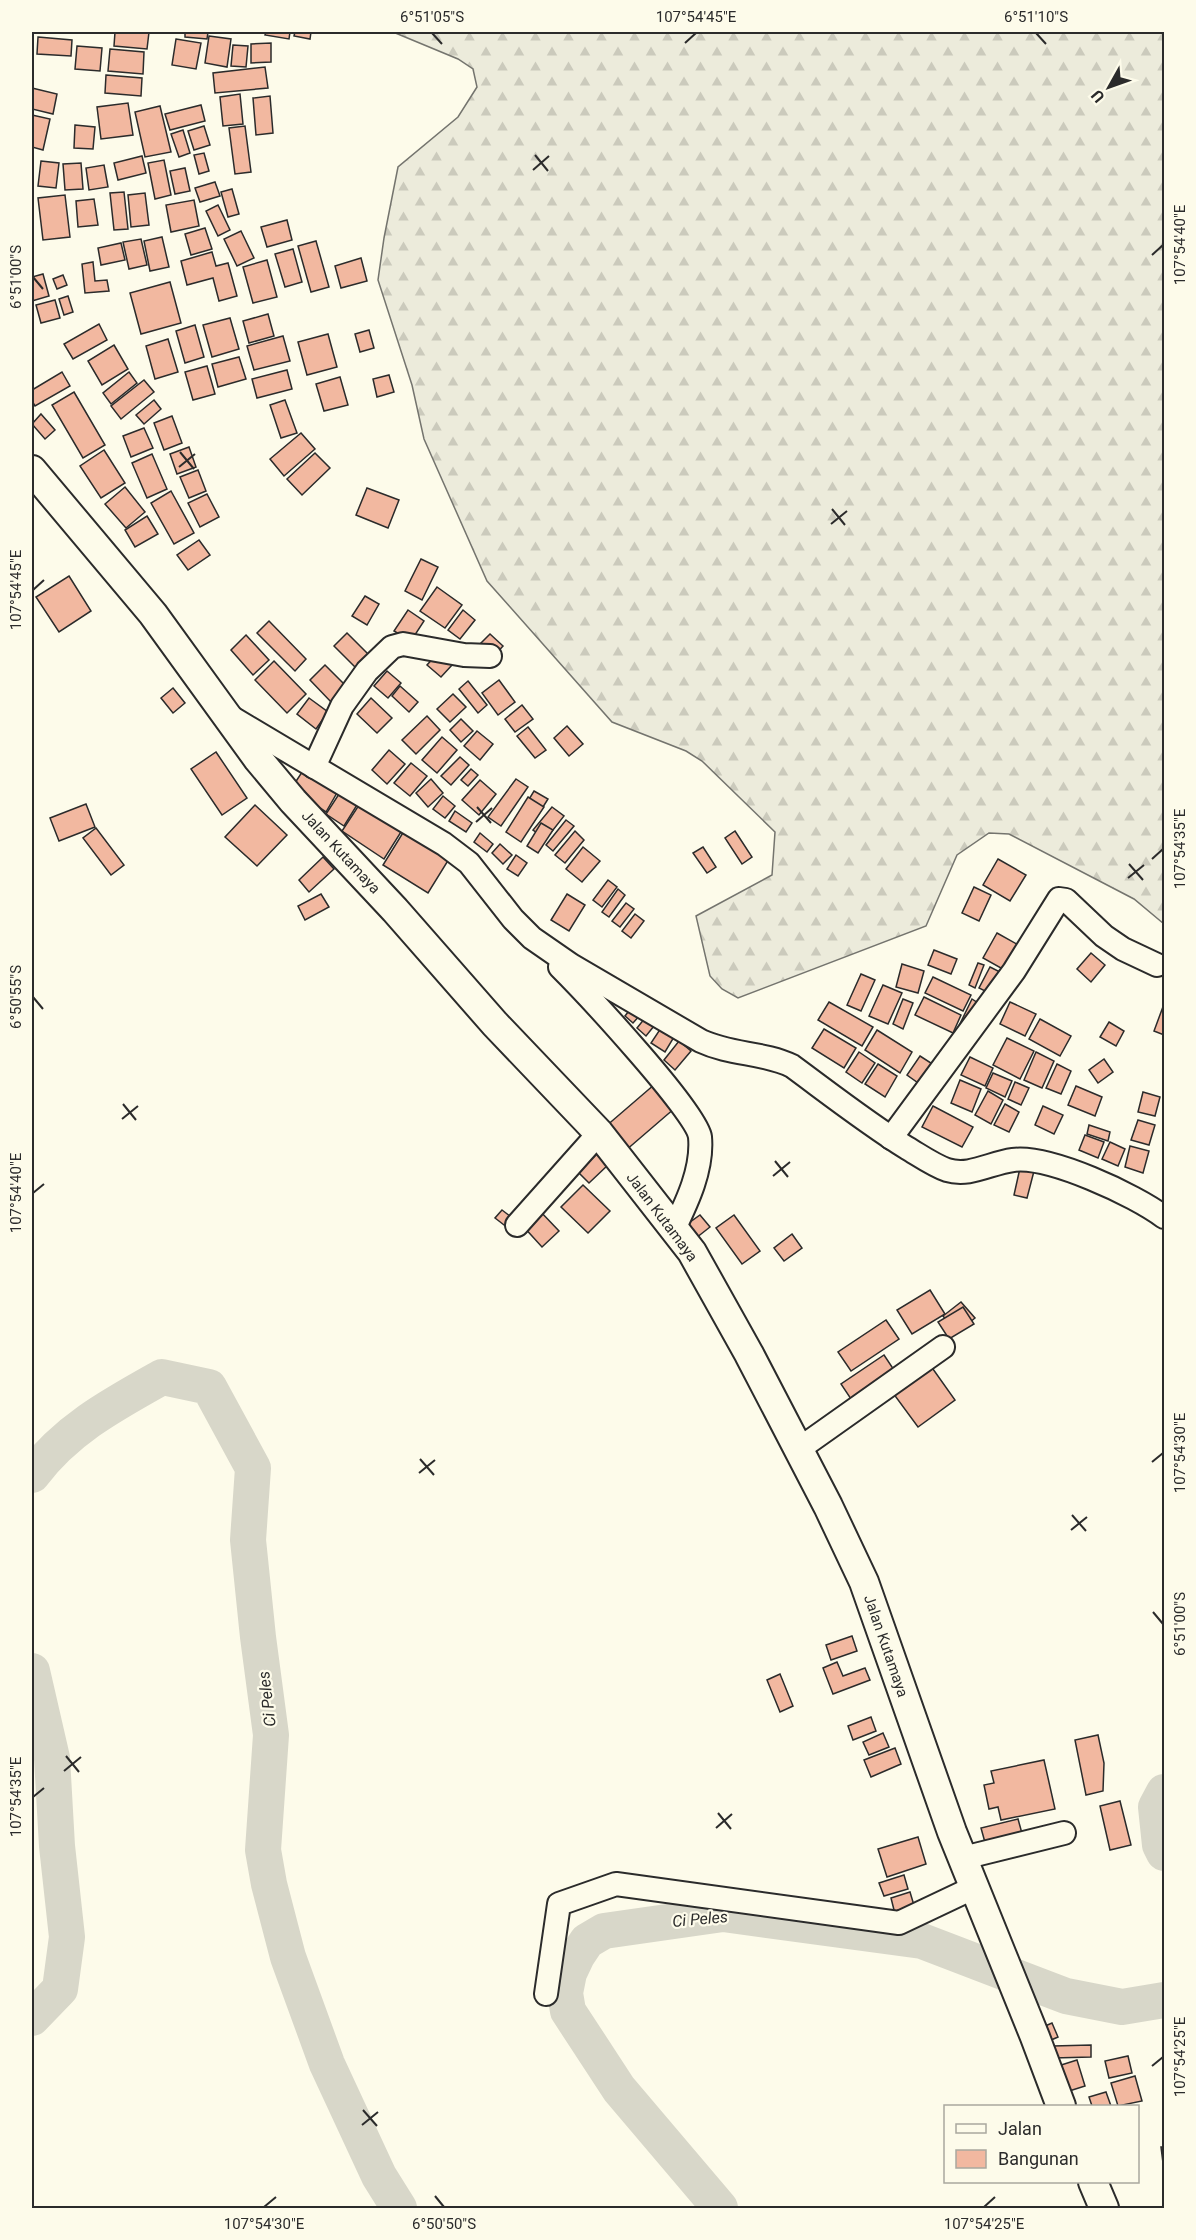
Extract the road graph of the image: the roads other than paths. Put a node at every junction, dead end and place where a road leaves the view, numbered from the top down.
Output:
1 (32, 470) edge
2 (490, 656) dead end
3 (223, 712) junction
4 (314, 767) junction
5 (532, 938) junction
6 (1156, 964) dead end
7 (599, 1133) junction
8 (891, 1138) junction
9 (1164, 1216) edge
10 (517, 1225) dead end
11 (674, 1229) junction
12 (943, 1347) dead end
13 (799, 1449) junction
14 (1064, 1833) dead end
15 (963, 1858) junction
16 (975, 1887) junction
17 (546, 1994) dead end
18 (1061, 2105) edge
19 (1093, 2183) edge
20 (1104, 2208) edge

1 - 3 main road, Jalan Kutamaya
2 - 4 street
3 - 4 street
3 - 7 main road, Jalan Kutamaya
4 - 5 street
5 - 8 street
5 - 11 street
6 - 8 street
7 - 10 street
7 - 11 main road, Jalan Kutamaya
8 - 9 street
11 - 13 main road, Jalan Kutamaya
12 - 13 street
13 - 15 main road, Jalan Kutamaya
14 - 15 street
15 - 16 main road, Jalan Kutamaya
16 - 17 street
16 - 18 main road, Jalan Kutamaya
19 - 20 main road

